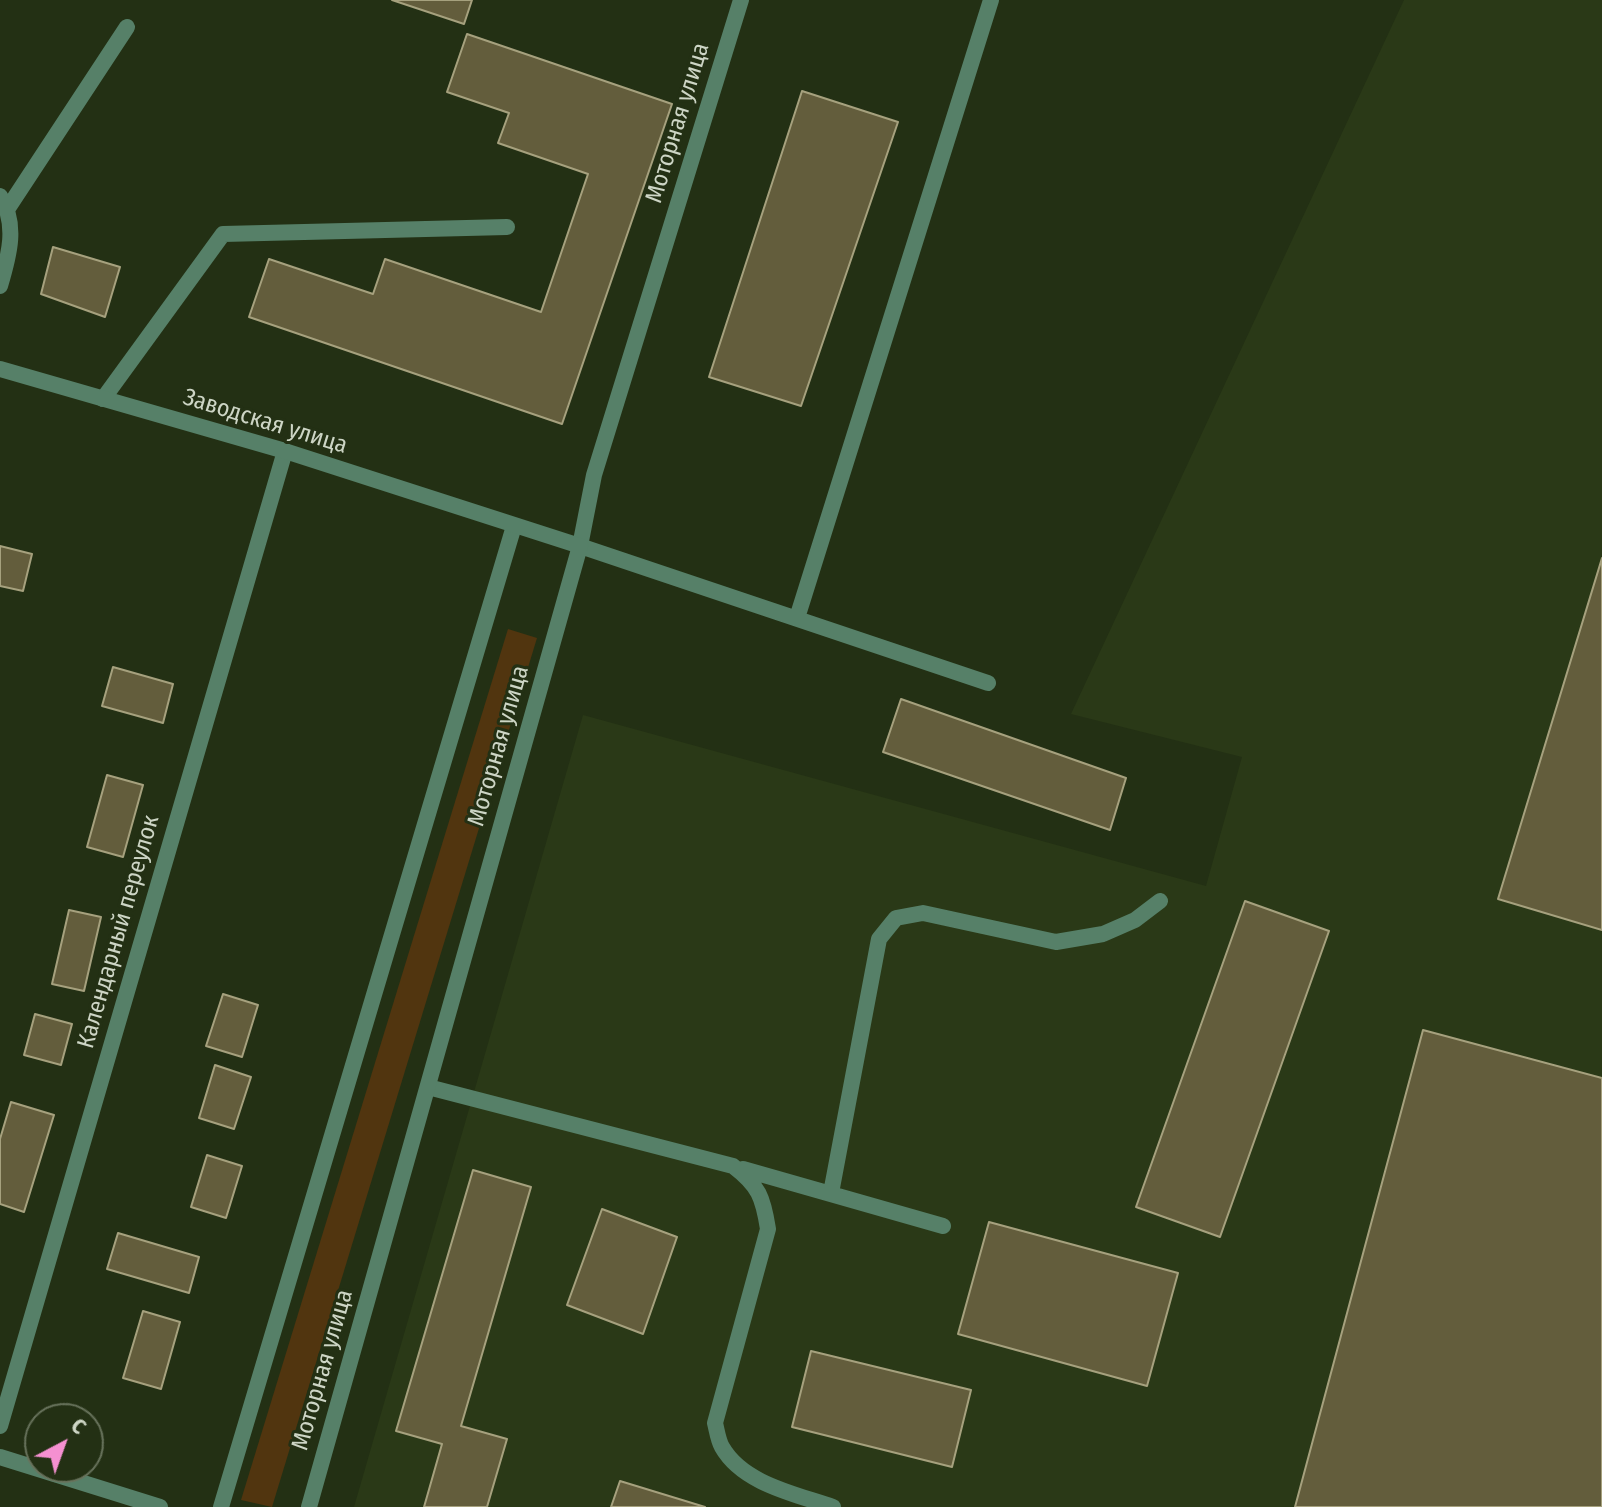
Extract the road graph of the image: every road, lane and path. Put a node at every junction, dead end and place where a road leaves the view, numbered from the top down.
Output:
1 (741, 0) edge
2 (991, 0) edge
3 (127, 27) dead end
4 (4, 202) edge
5 (507, 227) dead end
6 (0, 286) edge
7 (0, 369) edge
8 (103, 399) junction
9 (285, 451) junction
10 (514, 526) junction
11 (580, 546) junction
12 (797, 618) junction
13 (988, 683) dead end
14 (1160, 901) dead end
15 (428, 1087) junction
16 (733, 1166) junction
17 (831, 1193) junction
18 (943, 1226) dead end
19 (0, 1426) edge
20 (0, 1457) edge
21 (160, 1507) edge
22 (221, 1507) edge
23 (309, 1507) edge
24 (833, 1507) edge

1 - 11 street, Моторная улица
2 - 12 street
3 - 4 street
4 - 6 street
5 - 8 street
7 - 8 street, Заводская улица
8 - 9 street, Заводская улица
9 - 10 street, Заводская улица
9 - 19 street, Календарный переулок
10 - 11 street, Заводская улица
10 - 22 street, Моторная улица
11 - 12 street, Заводская улица
11 - 15 street, Моторная улица
12 - 13 street, Заводская улица
14 - 17 street
15 - 16 street
15 - 23 street, Моторная улица
16 - 17 street
16 - 24 street
17 - 18 street
20 - 21 street

